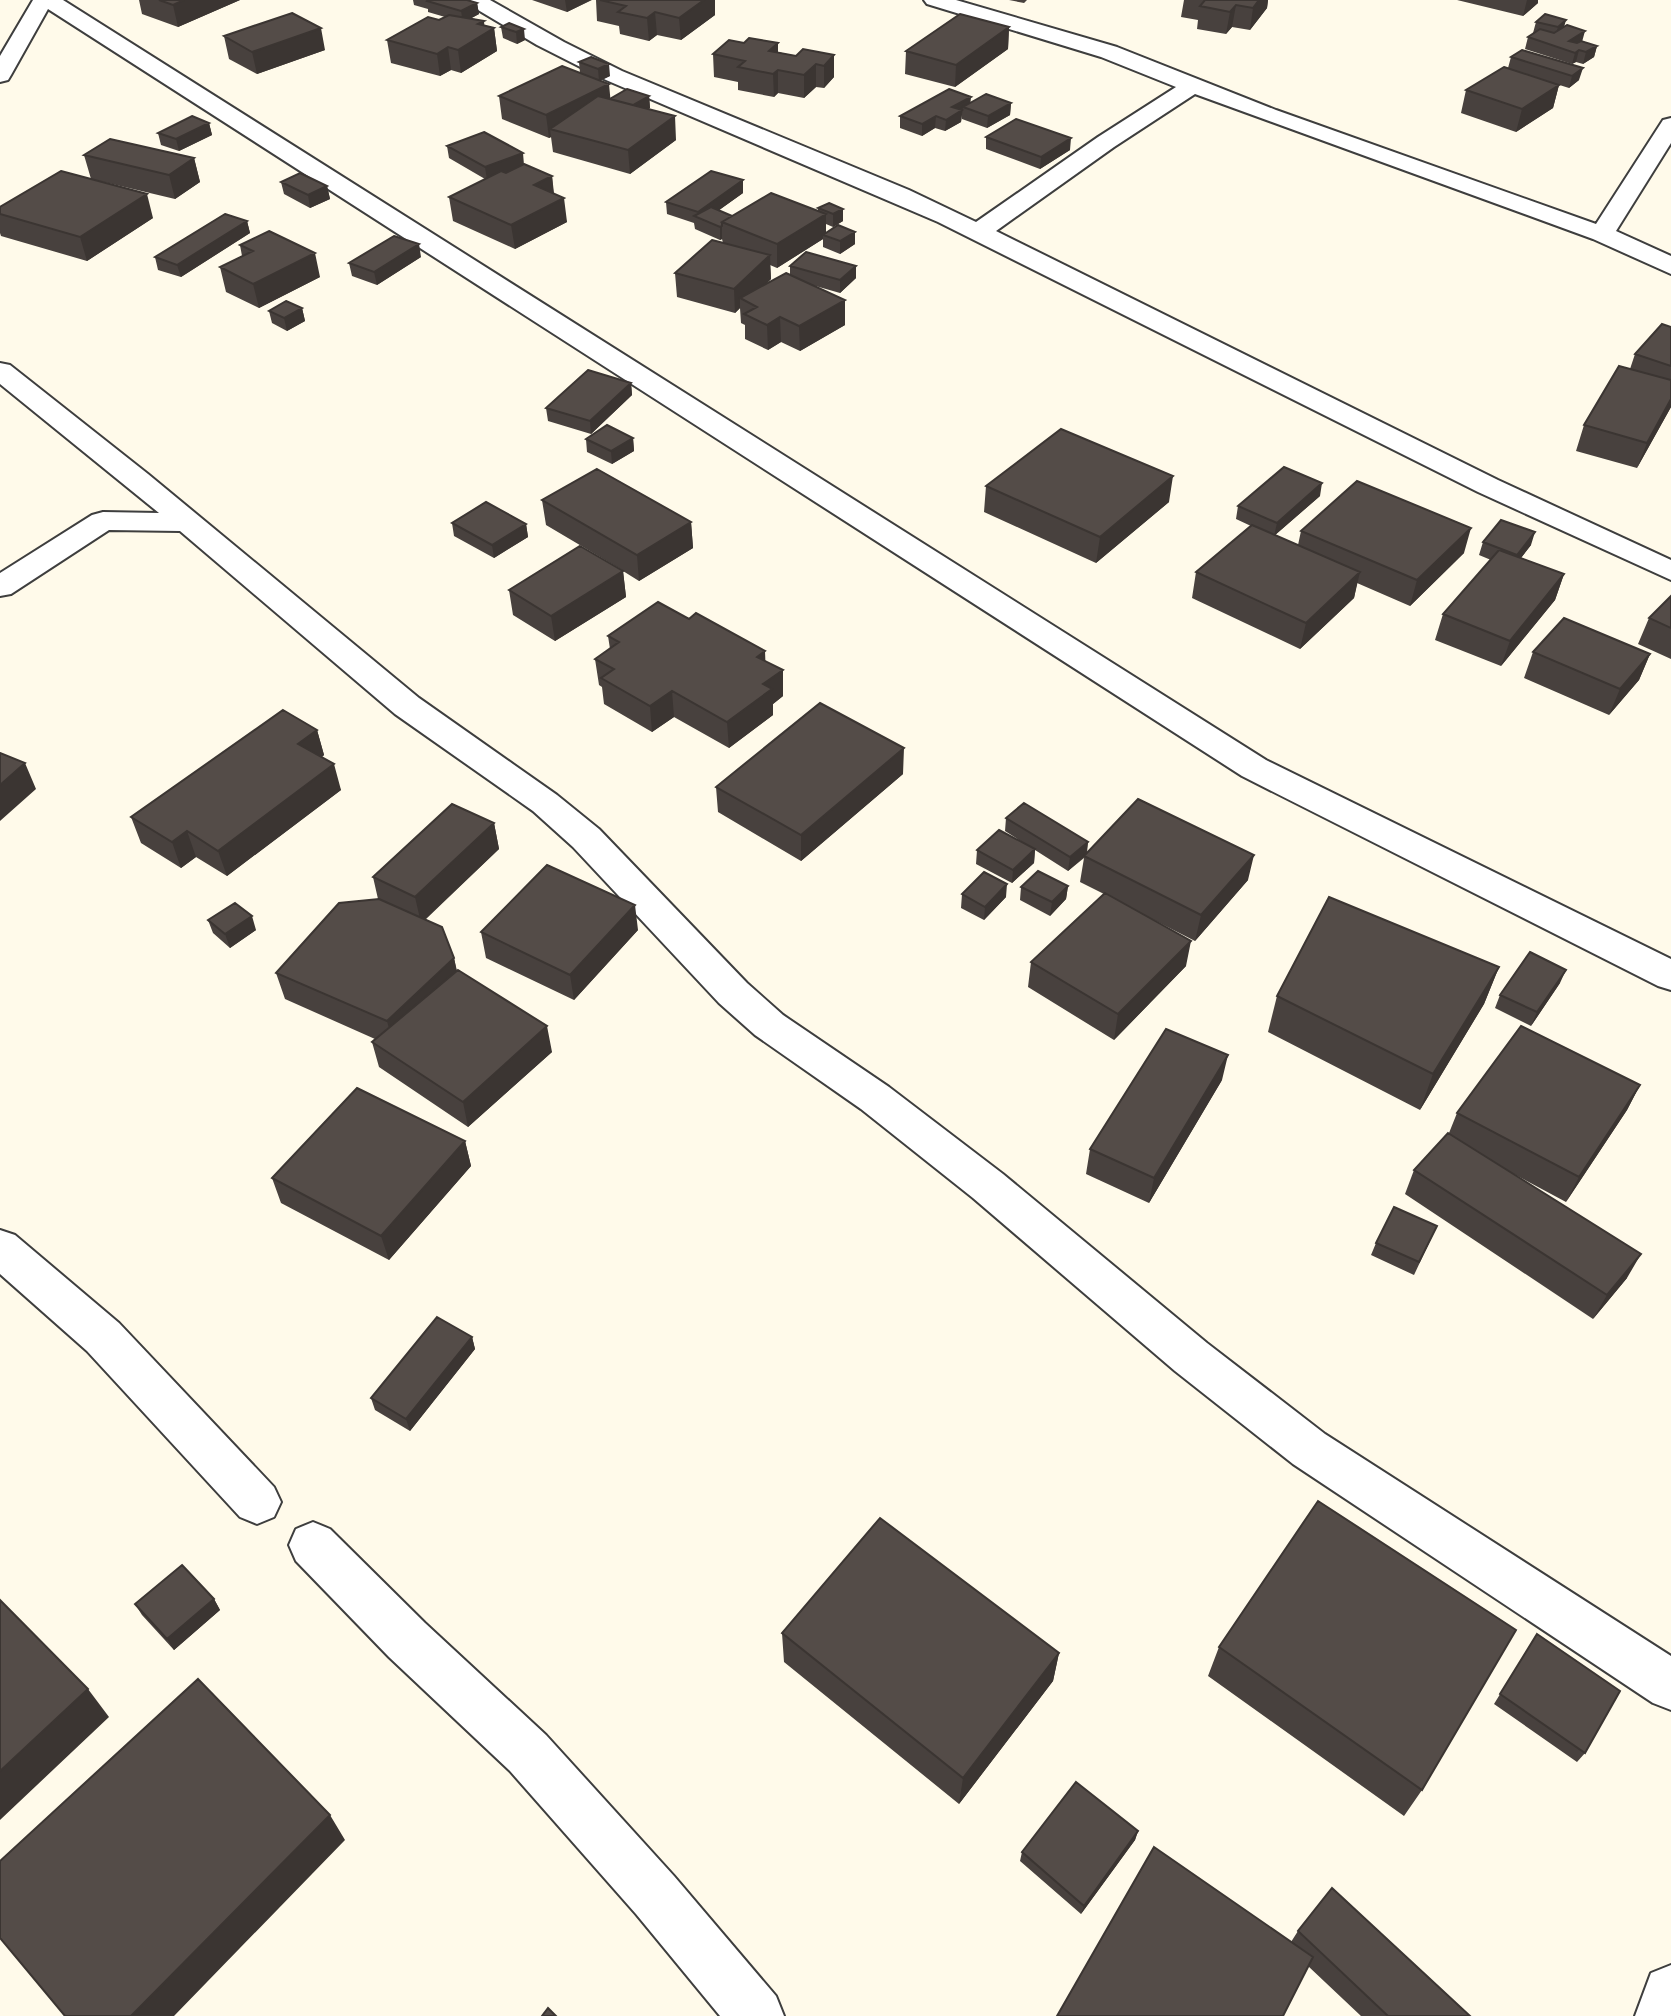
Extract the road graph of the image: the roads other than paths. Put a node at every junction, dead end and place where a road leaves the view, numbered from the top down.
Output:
1 (43, 0) edge
2 (49, 0) edge
3 (475, 0) edge
4 (934, 0) edge
5 (0, 75) edge
6 (1194, 86) junction
7 (1671, 125) edge
8 (978, 232) junction
9 (1602, 234) junction
10 (1671, 265) edge
11 (0, 371) edge
12 (188, 522) junction
13 (1671, 571) edge
14 (0, 587) edge
15 (1671, 976) edge
16 (0, 1248) edge
17 (257, 1502) dead end
18 (313, 1545) dead end
19 (1671, 1685) edge
20 (1671, 1993) edge
21 (756, 2016) edge
22 (1662, 2016) edge

1 - 5 street
2 - 15 street
3 - 8 street
4 - 6 street
6 - 8 street
6 - 9 street
7 - 9 street
8 - 13 street
9 - 10 street
11 - 12 street
12 - 14 street
12 - 19 street
16 - 17 street
18 - 21 street
20 - 22 street

